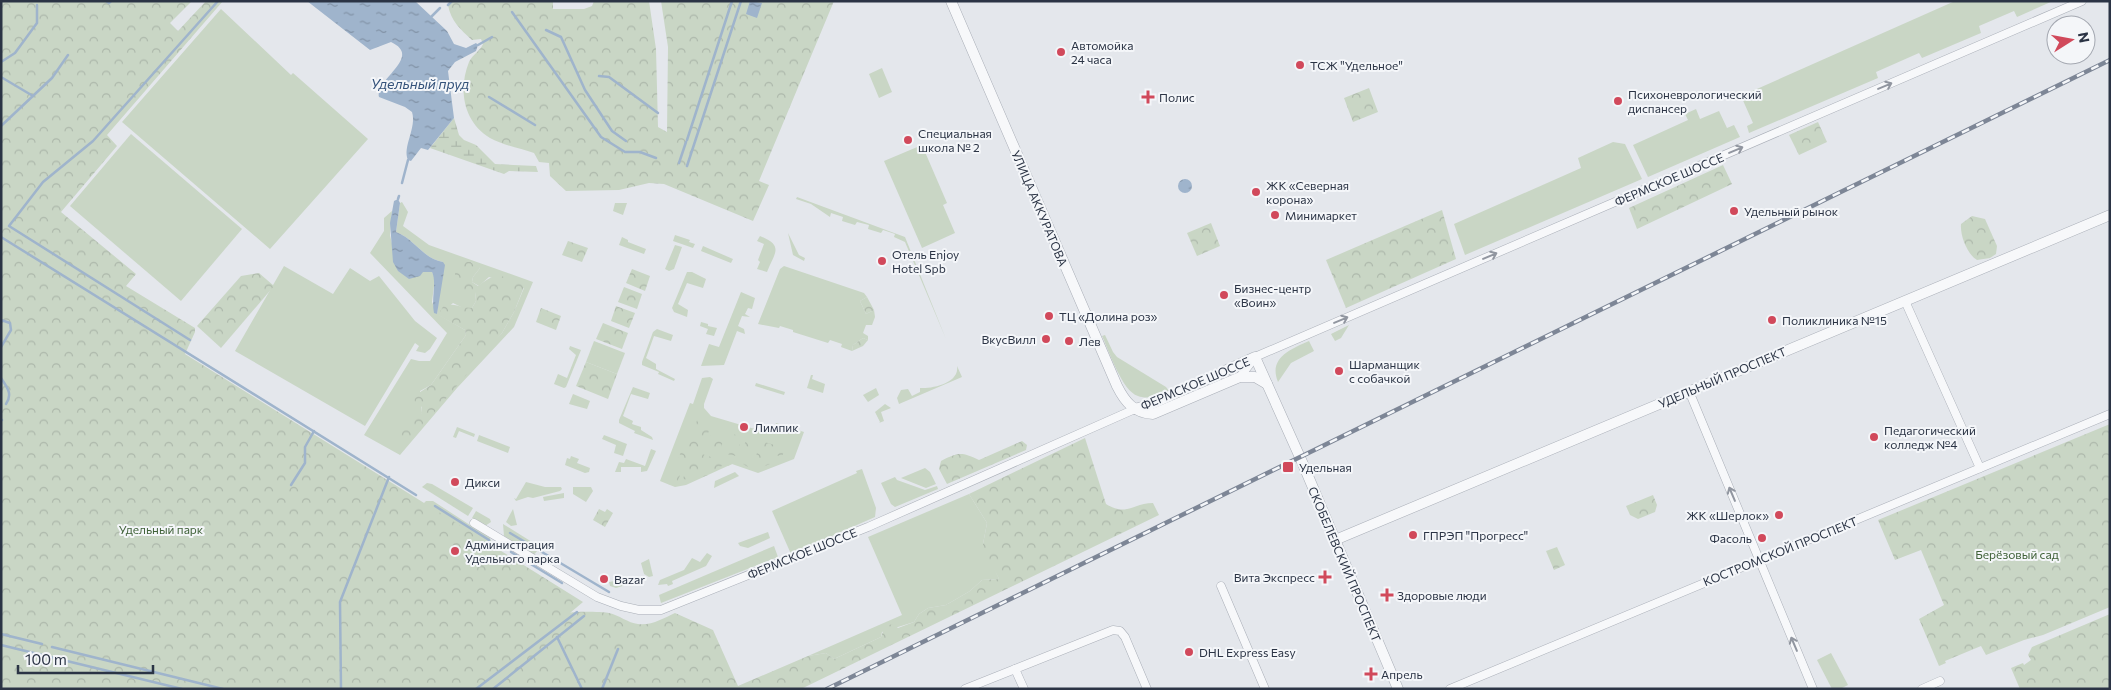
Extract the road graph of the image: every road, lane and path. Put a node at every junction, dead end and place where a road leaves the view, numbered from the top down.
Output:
1 (951, 1) edge
2 (2082, 1) edge
3 (2110, 215) edge
4 (1905, 300) junction
5 (1255, 357) junction
6 (1240, 377) junction
7 (1267, 384) junction
8 (1689, 391) junction
9 (1135, 409) junction
10 (2110, 414) edge
11 (1980, 468) junction
12 (474, 523) dead end
13 (1335, 540) junction
14 (1759, 560) junction
15 (1221, 586) dead end
16 (1015, 669) junction
17 (1940, 682) dead end
18 (966, 689) edge
19 (1024, 689) edge
20 (1147, 689) edge
21 (1264, 689) edge
22 (1398, 689) edge
23 (1450, 689) edge
24 (1813, 689) edge
25 (1922, 689) edge

1 - 9 street, УЛИЦА АККУРАТОВА
5 -> 2 street, ФЕРМСКОЕ ШОССЕ
3 - 4 street, УДЕЛЬНЫЙ ПРОСПЕКТ
4 - 8 street, УДЕЛЬНЫЙ ПРОСПЕКТ
4 - 11 street
5 - 6 street, ФЕРМСКОЕ ШОССЕ
5 - 7 street, СКОБЕЛЕВСКИЙ ПРОСПЕКТ
5 - 9 street, ФЕРМСКОЕ ШОССЕ
6 - 7 street
6 - 9 street, ФЕРМСКОЕ ШОССЕ
7 - 13 street, СКОБЕЛЕВСКИЙ ПРОСПЕКТ
8 - 13 street, УДЕЛЬНЫЙ ПРОСПЕКТ
14 -> 8 street
9 - 12 street, ФЕРМСКОЕ ШОССЕ
10 - 11 street, КОСТРОМСКОЙ ПРОСПЕКТ
11 - 14 street, КОСТРОМСКОЙ ПРОСПЕКТ
13 - 22 street, СКОБЕЛЕВСКИЙ ПРОСПЕКТ
14 - 23 street, КОСТРОМСКОЙ ПРОСПЕКТ
24 -> 14 street
15 - 21 street
16 - 18 street
16 - 19 street
16 - 20 street
17 - 25 street

